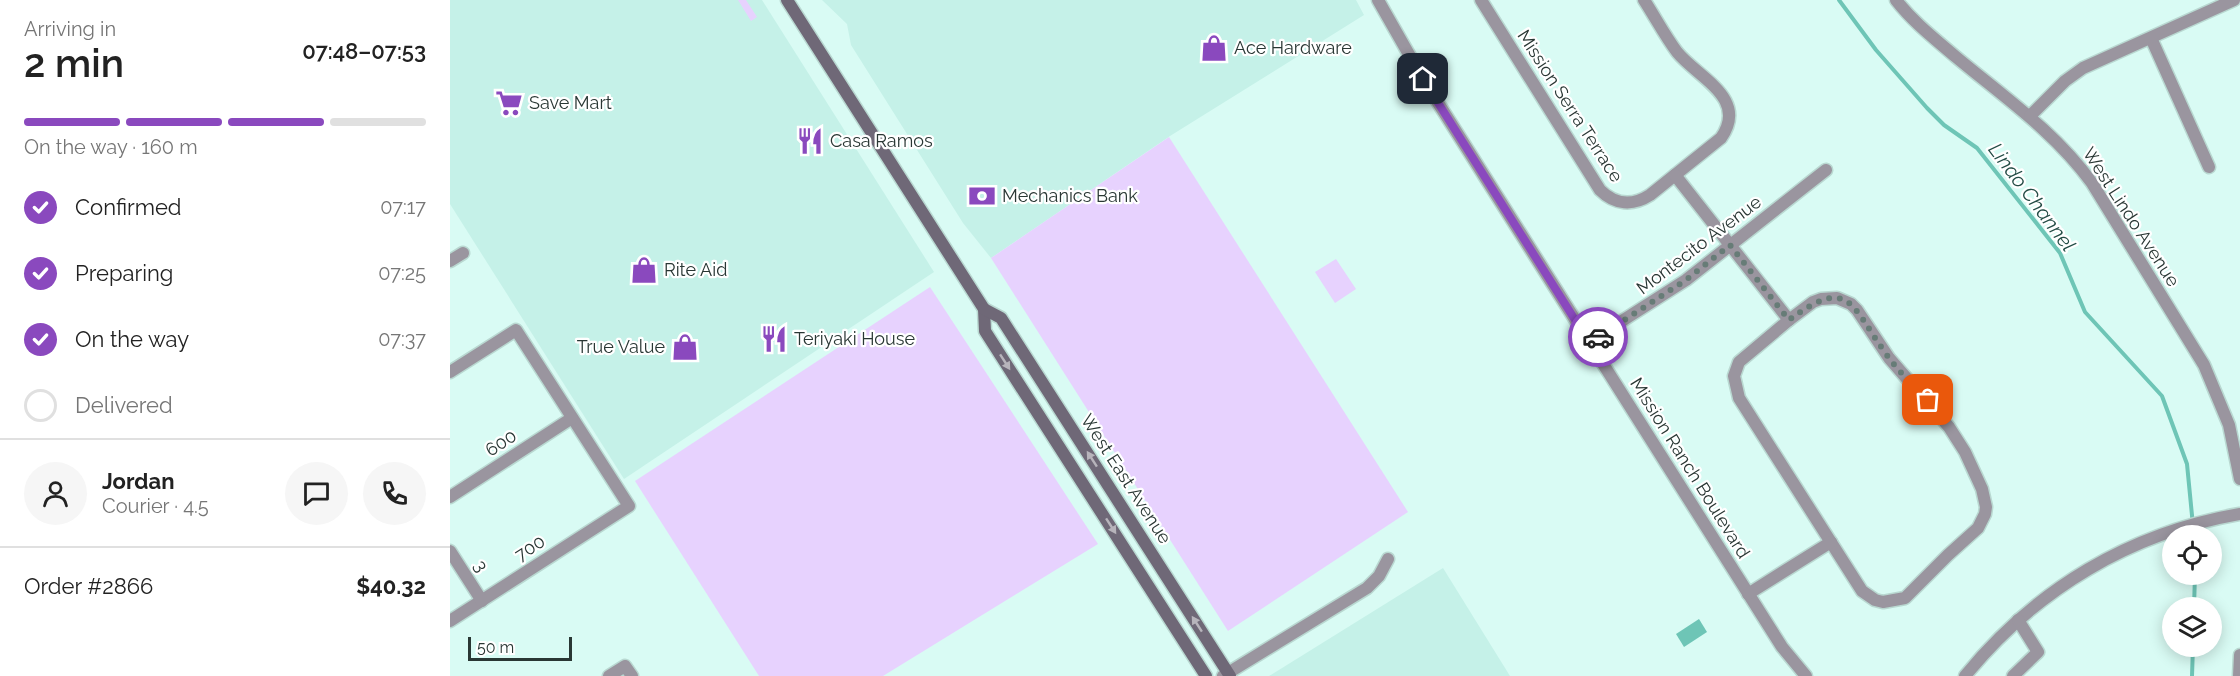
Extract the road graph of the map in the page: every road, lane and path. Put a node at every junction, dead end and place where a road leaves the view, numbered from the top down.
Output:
1 (787, 0) edge
2 (1378, 0) edge
3 (1481, 0) edge
4 (1644, 0) edge
5 (1896, 0) edge
6 (2234, 0) edge
7 (2151, 38) junction
8 (2030, 116) junction
9 (2209, 167) dead end
10 (1826, 170) dead end
11 (1675, 175) junction
12 (1730, 245) junction
13 (463, 253) dead end
14 (450, 261) edge
15 (984, 309) junction
16 (1789, 320) junction
17 (1589, 342) junction
18 (450, 372) edge
19 (572, 418) junction
20 (2240, 479) edge
21 (450, 497) edge
22 (2240, 514) edge
23 (1831, 542) junction
24 (450, 551) edge
25 (1388, 559) dead end
26 (1748, 594) junction
27 (482, 601) junction
28 (2018, 620) junction
29 (450, 621) edge
30 (2240, 655) edge
31 (1227, 675) edge
32 (609, 676) edge
33 (632, 676) edge
34 (1206, 676) edge
35 (1806, 676) edge
36 (1965, 676) edge
37 (2013, 676) edge
38 (2239, 676) edge

1 - 15 main road, West East Avenue
2 - 17 street, Mission Ranch Boulevard
3 - 11 street, Mission Serra Terrace
4 - 11 street, Mission Serra Terrace
5 - 8 street, West Lindo Avenue
6 - 7 street
7 - 8 street
7 - 9 street
8 - 20 street, West Lindo Avenue
10 - 12 street, Montecito Avenue
11 - 12 street
12 - 16 street
12 - 17 street, Montecito Avenue
13 - 14 street
31 -> 15 main road, West East Avenue
15 -> 34 main road, West East Avenue
16 - 23 street
16 - 23 street
17 - 26 street, Mission Ranch Boulevard
18 - 19 street
19 - 21 street, 600
19 - 27 street, 700
22 - 28 street
23 - 26 street
24 - 27 street, 3
25 - 31 street
26 - 35 street, Mission Ranch Boulevard
27 - 29 street, 700
28 - 36 street
28 - 37 street
30 - 38 street
32 - 33 street

